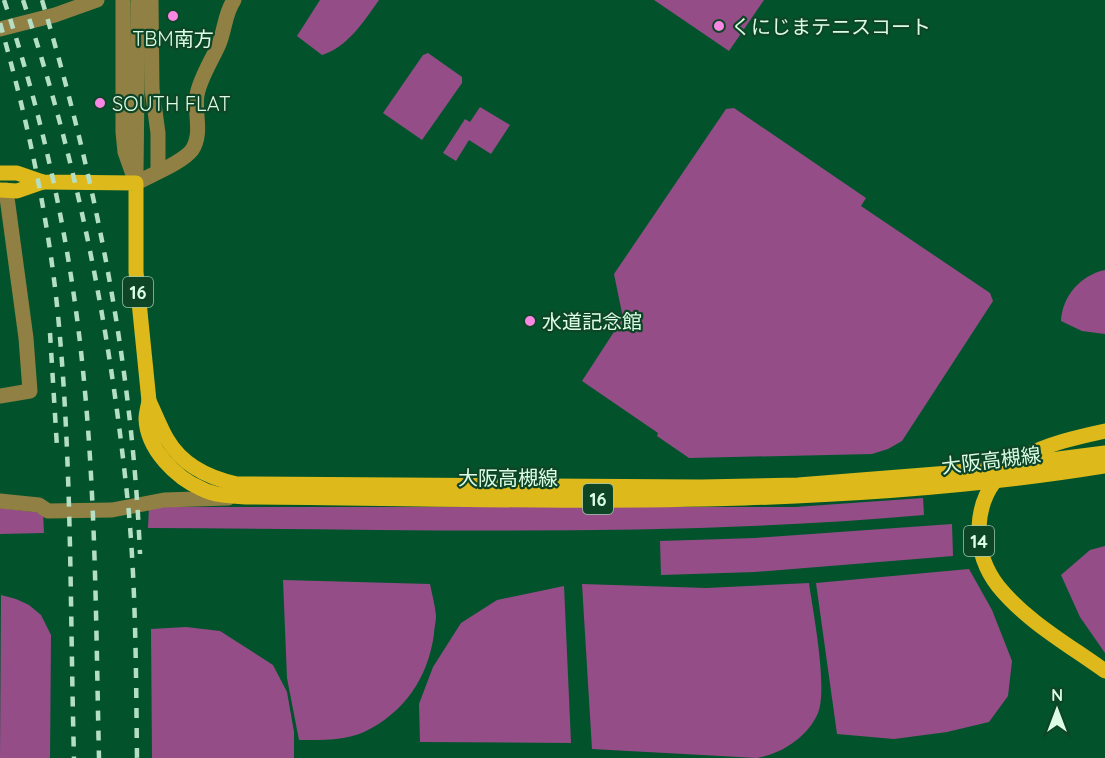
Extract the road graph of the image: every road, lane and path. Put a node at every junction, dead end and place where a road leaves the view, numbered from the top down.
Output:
1 (96, 0) edge
2 (123, 0) edge
3 (234, 0) edge
4 (145, 2) edge
5 (0, 29) edge
6 (158, 171) junction
7 (0, 173) edge
8 (43, 182) junction
9 (136, 183) junction
10 (3, 190) edge
11 (0, 396) edge
12 (148, 401) junction
13 (1105, 431) edge
14 (1105, 453) edge
15 (1105, 466) edge
16 (248, 497) junction
17 (0, 501) edge
18 (1105, 671) edge

1 - 5 street
2 - 9 street
3 - 6 street
4 - 6 street
4 - 9 street
6 - 9 street
7 - 8 main road
8 - 9 main road
8 - 10 main road
9 - 12 main road, 大阪高槻線 / 16
10 - 11 street
12 - 14 main road, 大阪高槻線 / 16
12 - 16 main road, 大阪高槻線 / 16
13 - 18 main road, 14, bridge
15 - 16 main road, 大阪高槻線 / 16
16 - 17 street

